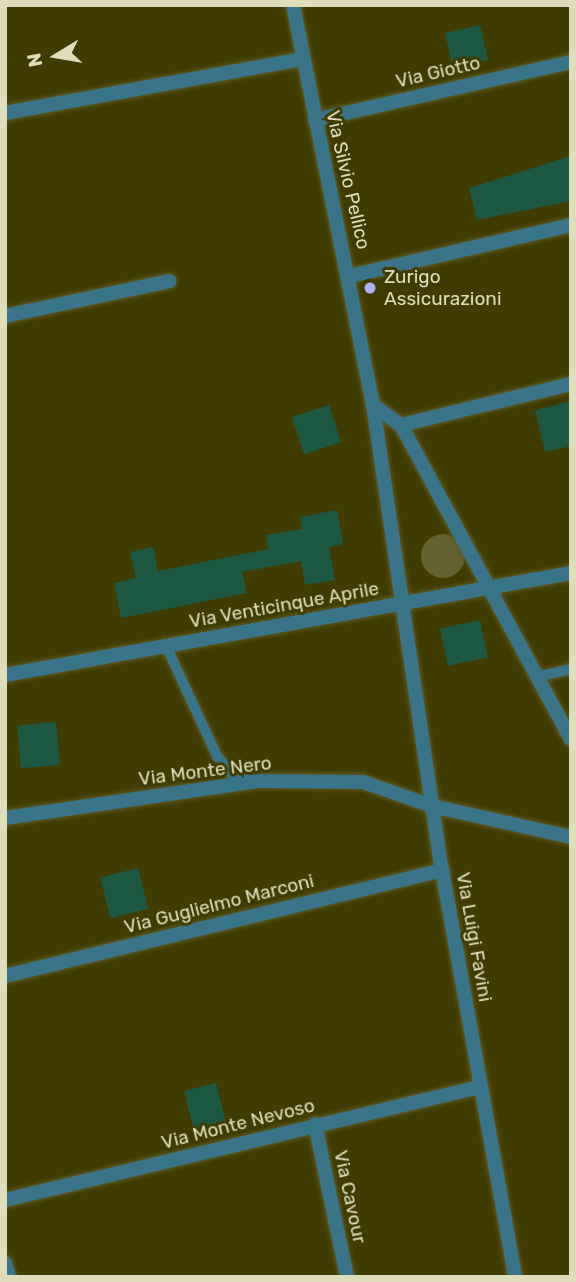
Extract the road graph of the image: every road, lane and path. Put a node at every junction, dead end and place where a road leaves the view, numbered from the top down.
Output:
1 (293, 5) edge
2 (303, 59) junction
3 (571, 62) edge
4 (5, 113) edge
5 (315, 120) junction
6 (571, 225) edge
7 (350, 276) junction
8 (169, 281) dead end
9 (5, 316) edge
10 (571, 384) edge
11 (373, 405) junction
12 (401, 425) junction
13 (571, 573) edge
14 (488, 589) junction
15 (403, 603) junction
16 (166, 646) junction
17 (571, 669) edge
18 (5, 675) edge
19 (536, 677) junction
20 (571, 738) edge
21 (259, 781) junction
22 (432, 806) junction
23 (5, 818) edge
24 (571, 837) edge
25 (442, 870) junction
26 (5, 976) edge
27 (480, 1087) junction
28 (315, 1125) junction
29 (5, 1200) edge
30 (5, 1263) edge
31 (9, 1277) edge
32 (347, 1277) edge
33 (515, 1277) edge

1 - 2 street, Via Silvio Pellico
2 - 4 street
2 - 5 street, Via Silvio Pellico
3 - 5 street, Via Giotto
5 - 7 street, Via Silvio Pellico
6 - 7 street
7 - 11 street, Via Silvio Pellico
8 - 9 street
10 - 12 street
11 - 12 street
11 - 15 street, Via Silvio Pellico
12 - 14 street
13 - 14 street, Via Venticinque Aprile
14 - 15 street, Via Venticinque Aprile
14 - 19 street
15 - 16 street, Via Venticinque Aprile
15 - 22 street, Via Luigi Favini
16 - 18 street, Via Venticinque Aprile
16 - 21 lane
17 - 19 lane
19 - 20 street
21 - 22 street, Via Monte Nero
21 - 23 street, Via Monte Nero
22 - 24 street, Via Monte Nero
22 - 25 street, Via Luigi Favini
25 - 26 street, Via Guglielmo Marconi
25 - 27 street, Via Luigi Favini
27 - 28 street, Via Monte Nevoso
27 - 33 street, Via Luigi Favini
28 - 29 street, Via Monte Nevoso
28 - 32 street, Via Cavour
30 - 31 street

